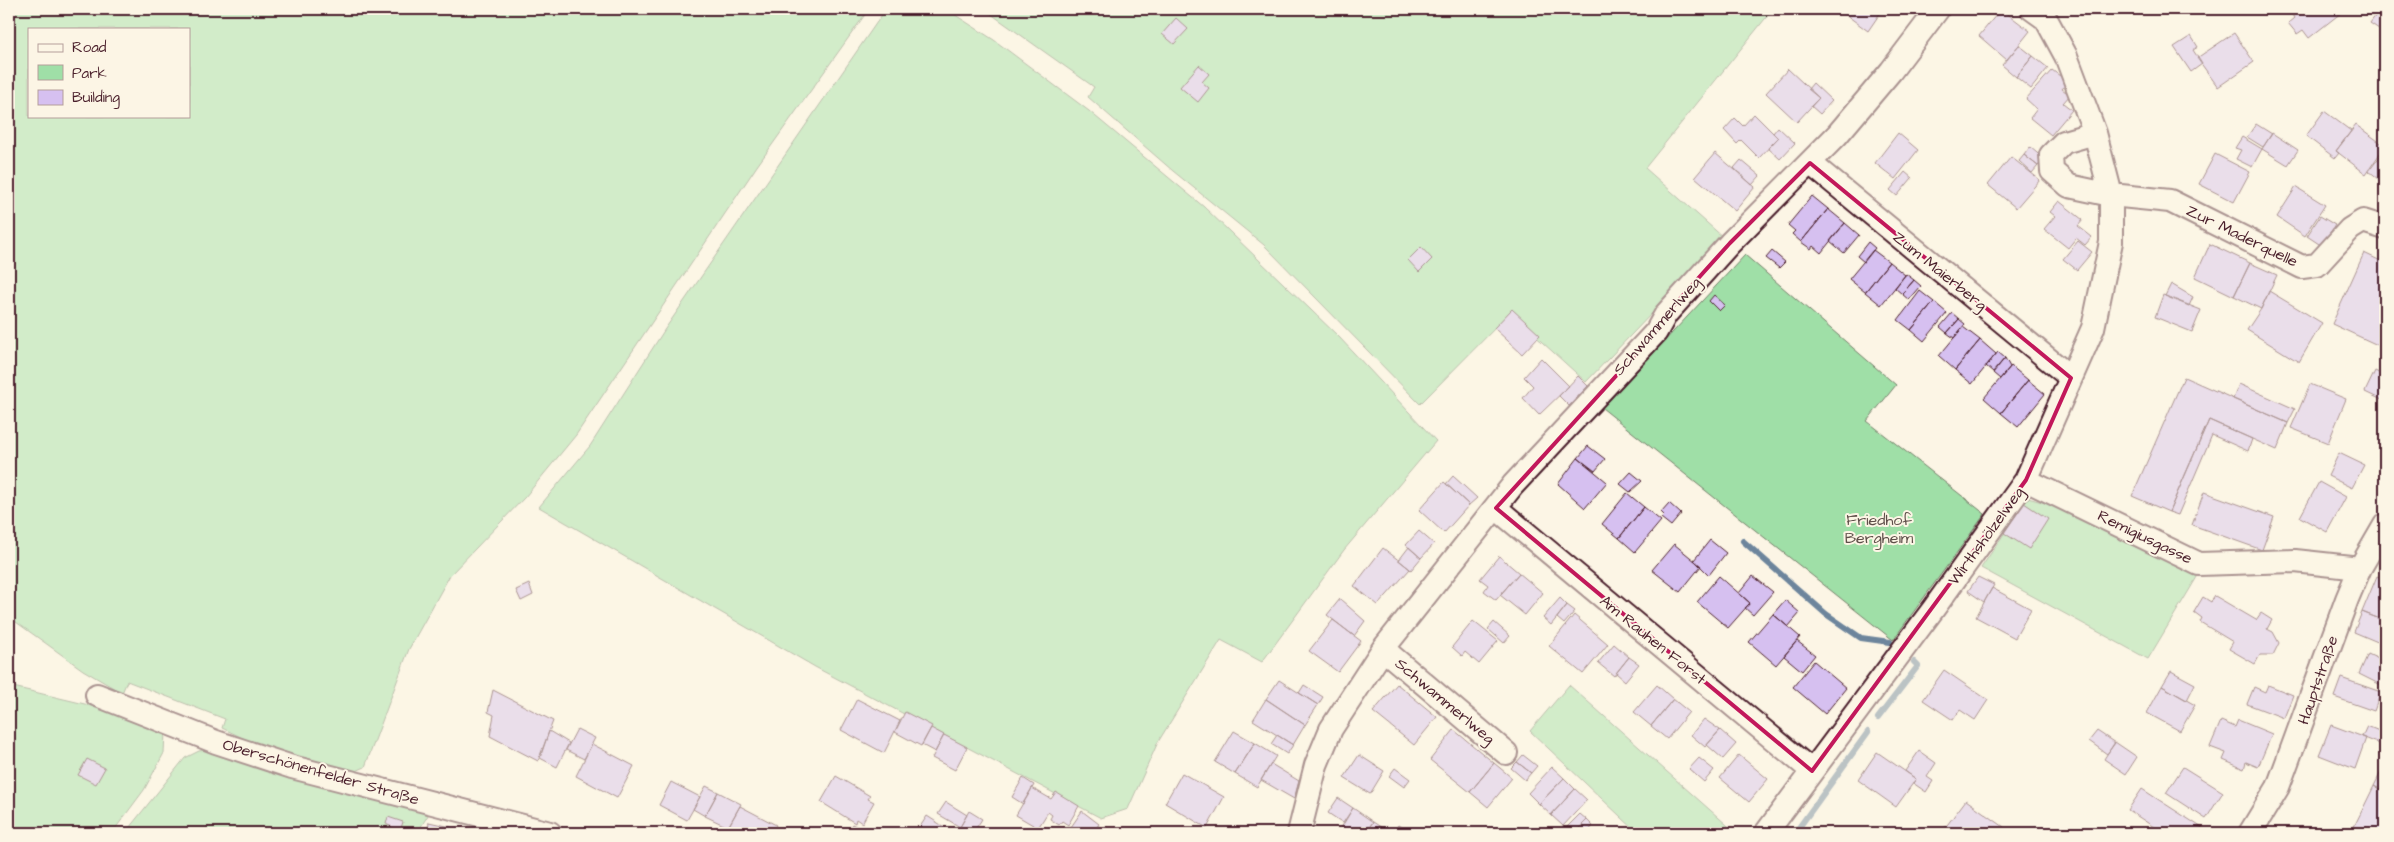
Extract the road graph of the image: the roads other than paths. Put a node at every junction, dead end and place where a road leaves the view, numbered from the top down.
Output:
1 (1938, 9) edge
2 (2032, 9) edge
3 (2095, 132) junction
4 (1810, 164) junction
5 (2111, 195) junction
6 (2385, 228) edge
7 (2071, 378) junction
8 (2026, 480) junction
9 (1496, 508) junction
10 (2385, 525) edge
11 (2360, 568) junction
12 (1383, 649) junction
13 (98, 695) dead end
14 (1506, 753) dead end
15 (1812, 771) junction
16 (550, 833) edge
17 (1299, 833) edge
18 (1766, 833) edge
19 (2250, 833) edge

1 - 4 street, Schwammerlweg
2 - 3 street
3 - 5 street
3 - 5 street, Zur Maderquelle
4 - 7 street, Zum Maierberg
4 - 9 street, Schwammerlweg
5 - 6 street, Zur Maderquelle
5 - 7 street, Wirthshölzelweg
7 - 8 street, Wirthshölzelweg
8 - 11 street, Remigiusgasse
8 - 15 street, Wirthshölzelweg
9 - 12 street, Schwammerlweg
9 - 15 street, Am Rauhen Forst
10 - 11 street, Hauptstraße
11 - 19 street, Hauptstraße
12 - 14 street, Schwammerlweg
12 - 17 street, Schwammerlweg
13 - 16 street, Oberschönenfelder Straße
15 - 18 street, Wirthshölzelweg

